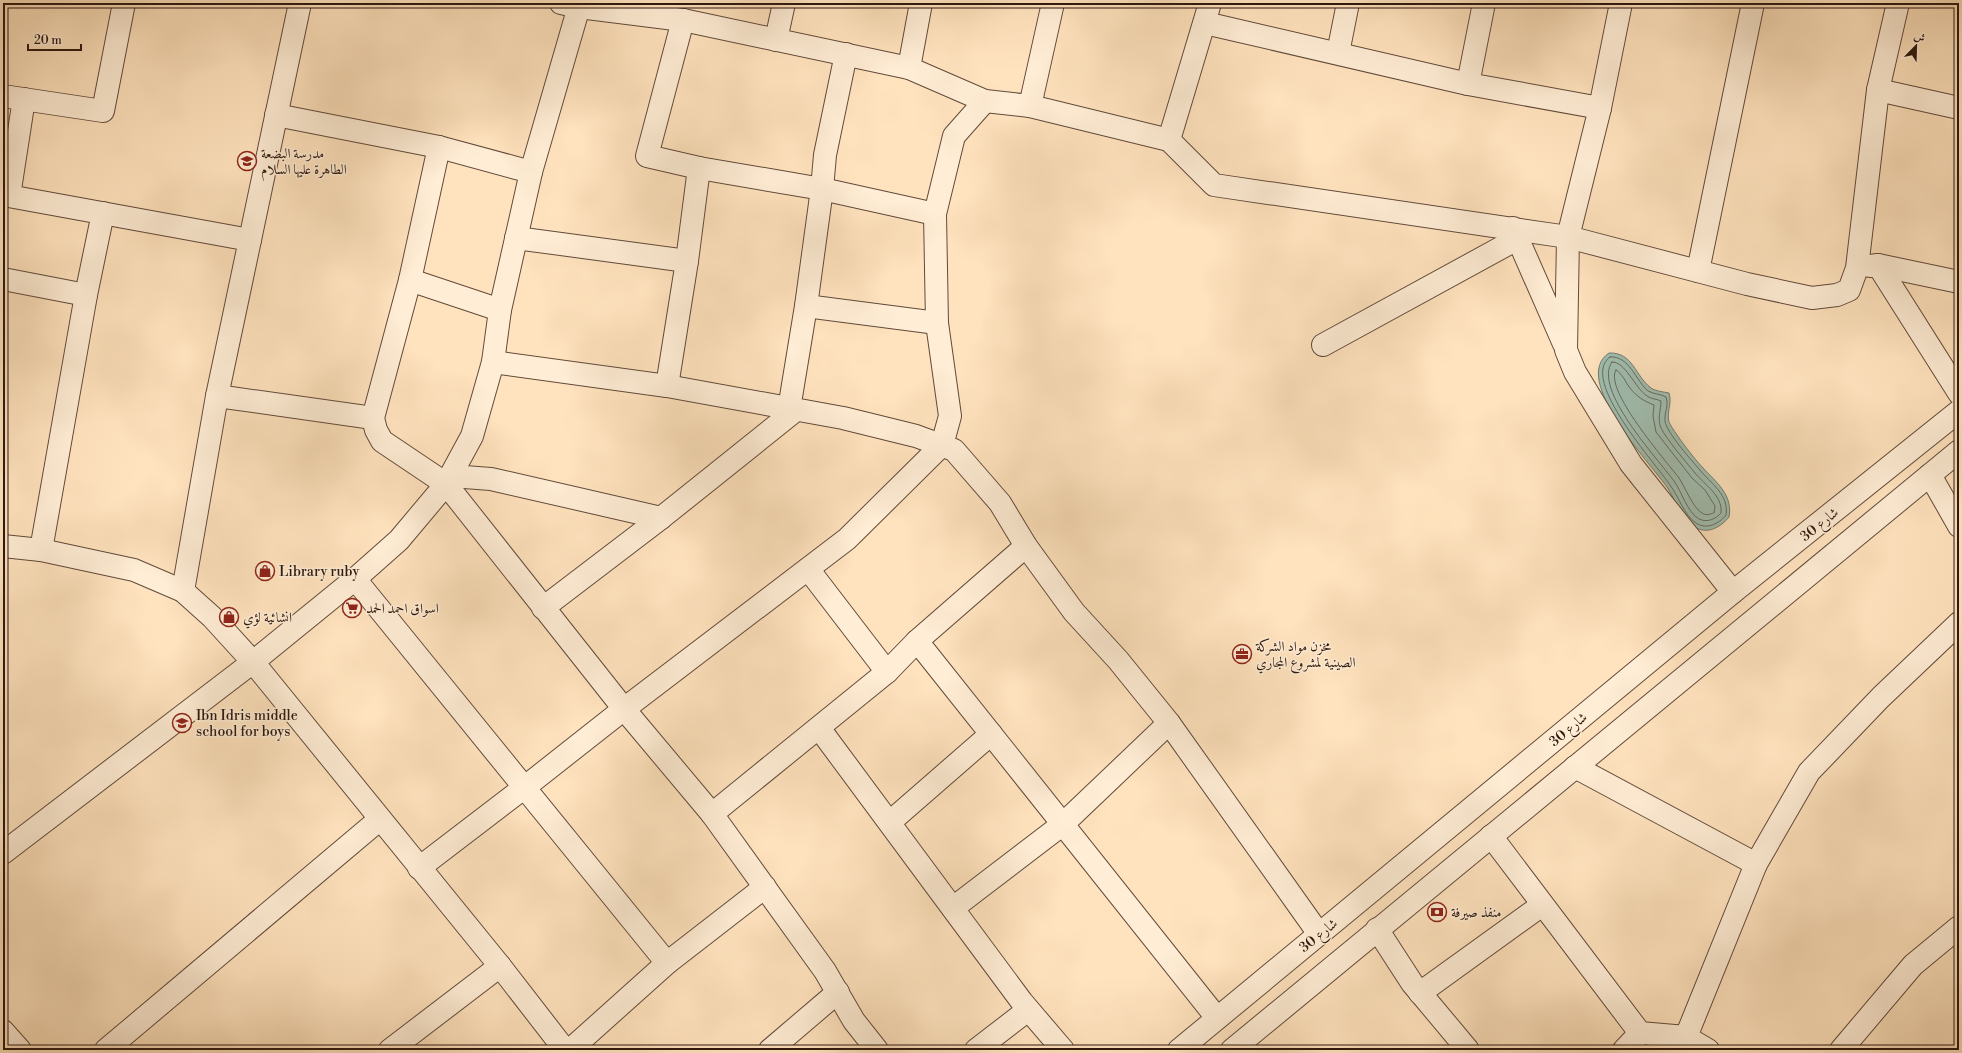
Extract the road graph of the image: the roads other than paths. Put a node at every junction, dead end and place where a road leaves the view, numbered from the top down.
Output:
1 (124, 3) edge
2 (300, 3) edge
3 (784, 3) edge
4 (921, 3) edge
5 (1053, 3) edge
6 (1348, 3) edge
7 (1484, 3) edge
8 (1621, 3) edge
9 (1753, 3) edge
10 (1898, 3) edge
11 (573, 4) edge
12 (1207, 13) edge
13 (683, 20) junction
14 (776, 40) junction
15 (1338, 53) junction
16 (846, 54) junction
17 (909, 68) junction
18 (1468, 84) junction
19 (1878, 90) junction
20 (3, 96) edge
21 (24, 99) junction
22 (985, 101) junction
23 (1030, 106) junction
24 (1600, 108) junction
25 (1959, 108) edge
26 (276, 115) junction
27 (1169, 140) junction
28 (439, 147) junction
29 (699, 168) junction
30 (531, 172) junction
31 (822, 190) junction
32 (6, 196) edge
33 (103, 213) junction
34 (935, 214) junction
35 (1515, 233) junction
36 (1568, 237) junction
37 (516, 238) junction
38 (250, 240) junction
39 (687, 261) junction
40 (1878, 265) junction
41 (1856, 268) junction
42 (1698, 271) junction
43 (3, 279) edge
44 (410, 280) junction
45 (1959, 282) edge
46 (86, 295) junction
47 (806, 306) junction
48 (500, 310) junction
49 (937, 324) junction
50 (1323, 345) dead end
51 (1566, 350) junction
52 (493, 362) junction
53 (667, 386) junction
54 (1959, 393) edge
55 (217, 396) junction
56 (792, 410) junction
57 (1959, 412) edge
58 (373, 418) junction
59 (942, 446) junction
60 (1959, 451) edge
61 (1930, 475) junction
62 (449, 480) junction
63 (661, 518) junction
64 (1959, 526) edge
65 (3, 546) edge
66 (1026, 546) junction
67 (41, 550) junction
68 (808, 569) junction
69 (1756, 574) junction
70 (355, 579) junction
71 (183, 591) junction
72 (1733, 592) junction
73 (1778, 600) junction
74 (543, 608) junction
75 (1699, 621) junction
76 (1959, 622) edge
77 (917, 641) junction
78 (1718, 649) junction
79 (253, 662) junction
80 (887, 672) junction
81 (624, 709) junction
82 (1169, 723) junction
83 (819, 728) junction
84 (991, 734) junction
85 (1575, 767) junction
86 (525, 787) junction
87 (712, 814) junction
88 (380, 819) junction
89 (890, 822) junction
90 (1063, 824) junction
91 (1490, 836) junction
92 (3, 853) edge
93 (1756, 864) junction
94 (419, 868) junction
95 (765, 887) junction
96 (1542, 904) junction
97 (953, 908) junction
98 (1959, 927) edge
99 (1378, 929) junction
100 (1319, 934) junction
101 (667, 963) junction
102 (500, 966) junction
103 (838, 992) junction
104 (1420, 993) junction
105 (1028, 1010) junction
106 (1218, 1018) junction
107 (3, 1030) edge
108 (1640, 1033) junction
109 (1686, 1037) junction
110 (1456, 1046) edge
111 (20, 1050) edge
112 (106, 1050) edge
113 (390, 1050) edge
114 (565, 1050) edge
115 (570, 1050) edge
116 (770, 1050) edge
117 (877, 1050) edge
118 (976, 1050) edge
119 (1063, 1050) edge
120 (1179, 1050) edge
121 (1232, 1050) edge
122 (1624, 1050) edge
123 (1708, 1050) edge
124 (1841, 1050) edge

1 - 21 street
2 - 26 street
3 - 14 street
4 - 17 street
5 - 23 street
6 - 15 street
7 - 18 street
8 - 24 street
9 - 42 street
10 - 19 street
11 - 13 street
11 - 30 street
12 - 15 street
12 - 27 street
13 - 14 street
13 - 29 street
14 - 16 street
15 - 18 street
16 - 17 street
16 - 31 street
17 - 22 street
18 - 24 street
19 - 25 street
19 - 41 street
20 - 21 street
21 - 32 street
22 - 23 street
22 - 34 street
23 - 27 street
24 - 36 street
26 - 28 street
26 - 38 street
27 - 35 street
28 - 30 street
28 - 44 street
29 - 31 street
29 - 39 street
30 - 37 street
31 - 34 street
31 - 47 street
32 - 33 street
33 - 38 street
33 - 46 street
34 - 49 street
35 - 36 street
35 - 50 street
35 - 51 street
36 - 42 street
36 - 51 street
37 - 39 street
37 - 48 street
38 - 55 street
39 - 53 street
40 - 41 street
40 - 45 street
40 - 54 street
41 - 42 street
43 - 46 street
44 - 48 street
44 - 58 street
46 - 67 street
47 - 49 street
47 - 56 street
48 - 52 street
49 - 59 street
51 - 72 street
52 - 53 street
52 - 62 street
53 - 56 street
55 - 58 street
55 - 71 street
56 - 59 street
56 - 63 street
57 - 69 street, شارع 30
58 - 62 street
59 - 66 street
59 - 68 street
60 - 61 street
61 - 64 street
61 - 73 street
62 - 63 street
62 - 70 street
62 - 74 street
63 - 74 street
65 - 67 street
66 - 77 street
66 - 82 street
67 - 71 street
68 - 80 street
68 - 81 street
69 - 72 street, شارع 30
69 - 73 street
70 - 79 street
70 - 86 street
71 - 79 street
72 - 75 street, شارع 30
73 - 78 street
74 - 81 street
75 - 78 street
75 - 100 street, شارع 30
76 - 93 street
77 - 80 street
77 - 84 street
78 - 85 street
79 - 88 street
79 - 92 street
80 - 83 street
81 - 86 street
81 - 87 street
82 - 90 street
82 - 100 street
83 - 87 street
83 - 89 street
84 - 89 street
84 - 90 street
85 - 91 street
85 - 93 street
86 - 94 street
86 - 101 street
87 - 95 street
88 - 94 street
88 - 112 street
89 - 97 street
90 - 97 street
90 - 106 street
91 - 96 street
91 - 99 street
93 - 109 street
94 - 102 street
95 - 101 street
95 - 103 street
96 - 104 street
96 - 108 street
97 - 105 street
98 - 124 street
99 - 104 street
99 - 121 street
100 - 106 street, شارع 30
101 - 115 street
102 - 113 street
102 - 114 street
103 - 116 street
103 - 117 street
104 - 110 street
105 - 118 street
105 - 119 street
106 - 120 street, شارع 30
107 - 111 street
108 - 109 street
108 - 122 street
109 - 123 street

